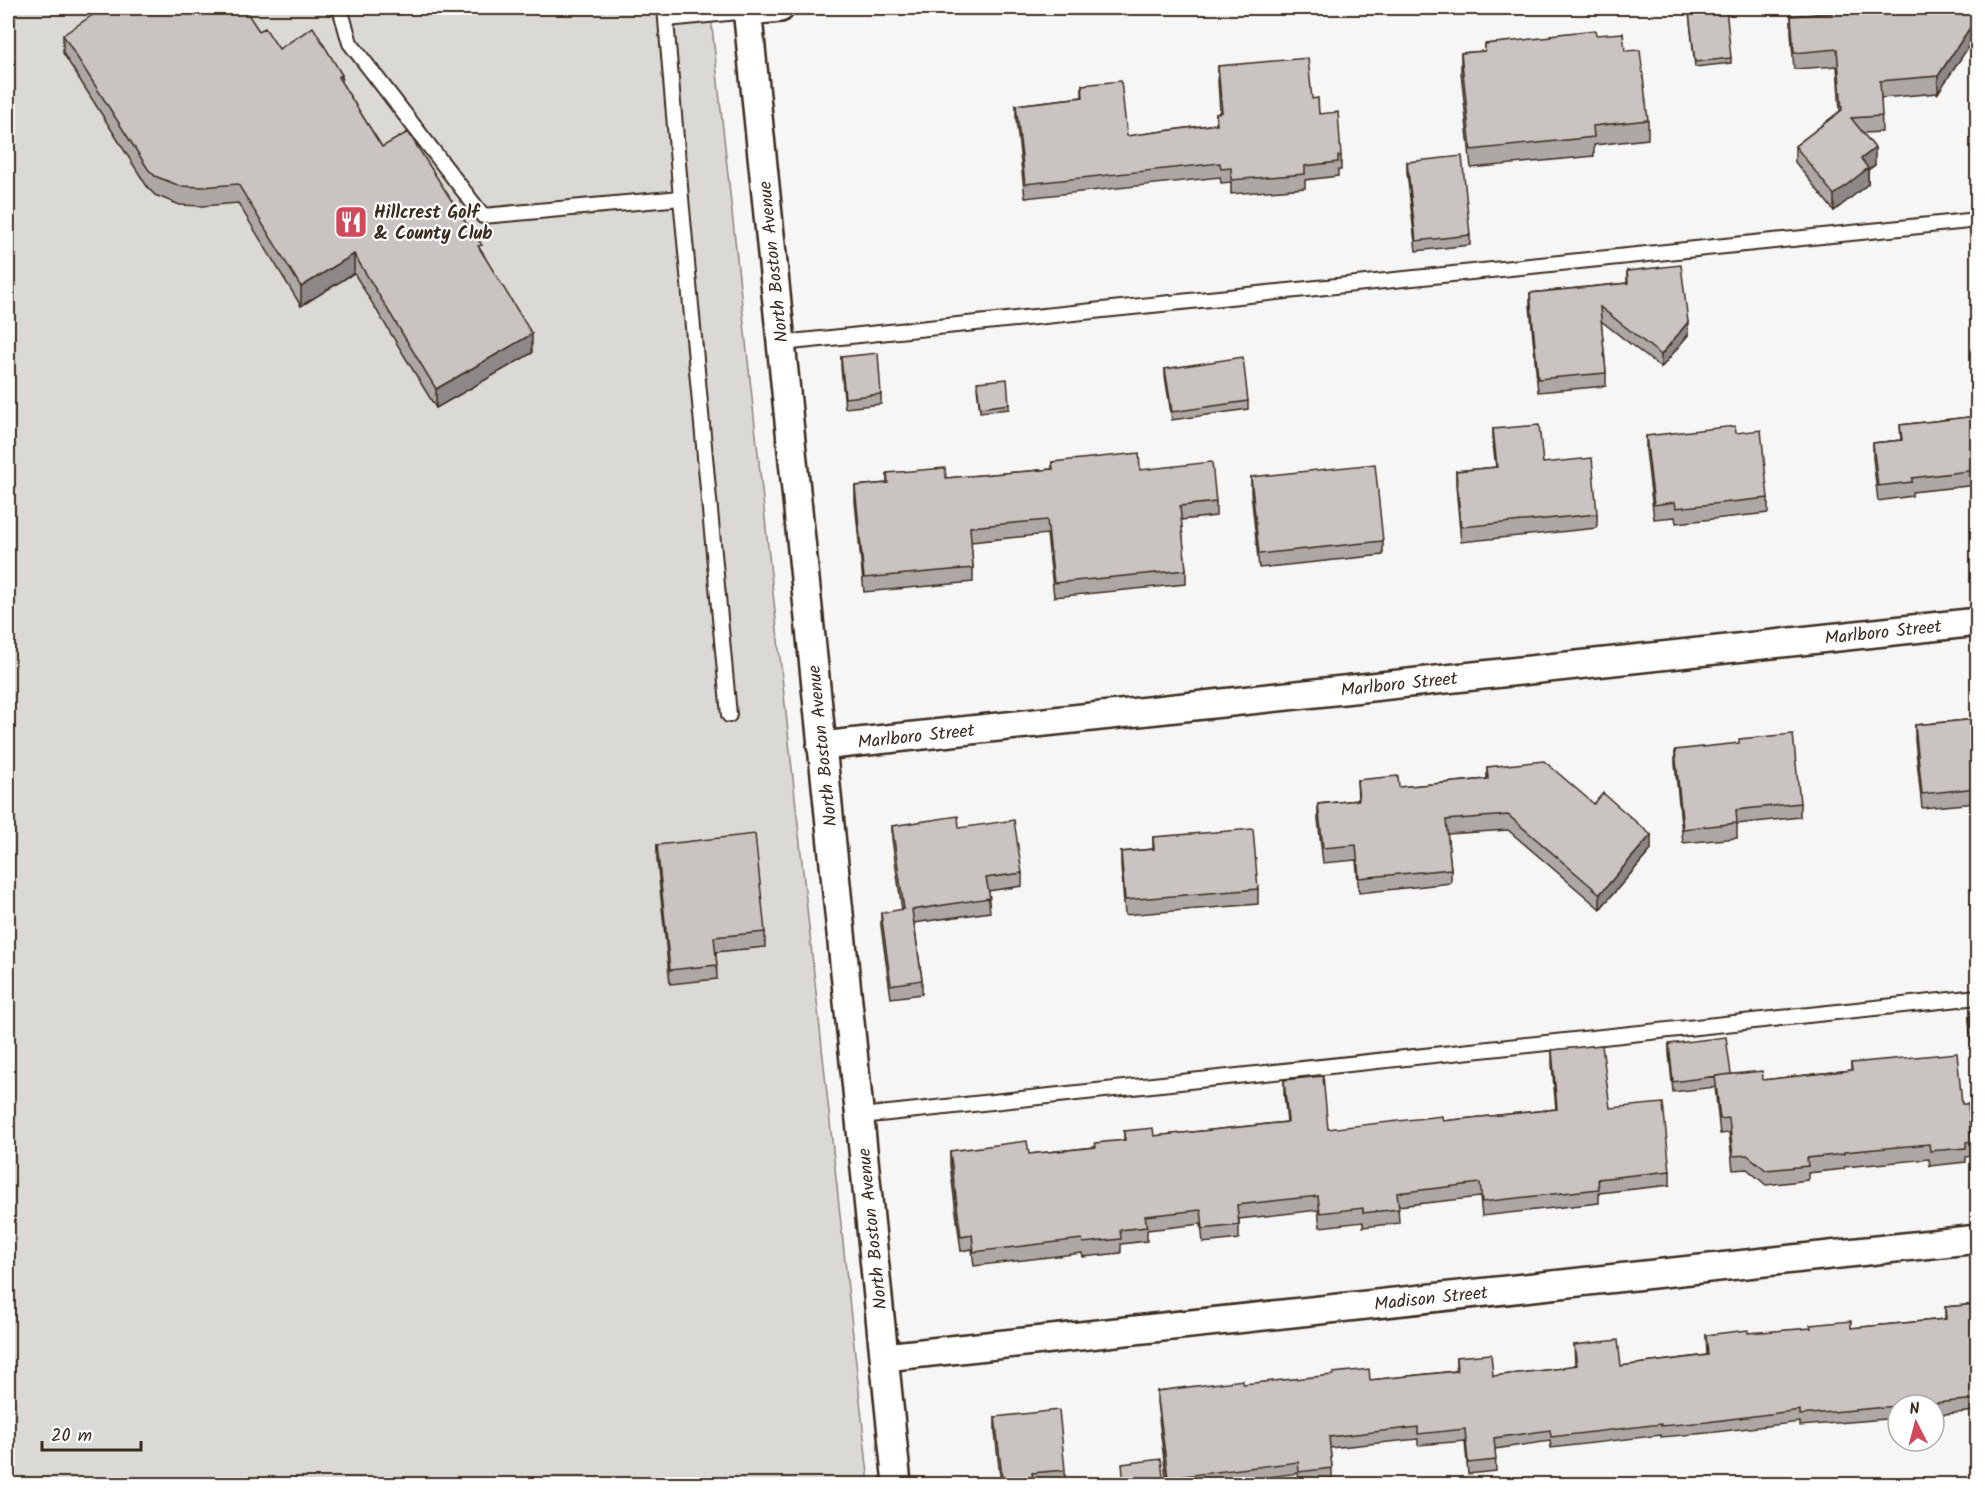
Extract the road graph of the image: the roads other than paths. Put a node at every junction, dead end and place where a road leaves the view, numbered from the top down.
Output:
1 (340, 8) edge
2 (780, 8) edge
3 (748, 9) edge
4 (666, 13) edge
5 (681, 198) junction
6 (1977, 220) edge
7 (782, 344) junction
8 (1977, 622) edge
9 (729, 715) dead end
10 (821, 746) junction
11 (1977, 997) edge
12 (861, 1116) junction
13 (1977, 1239) edge
14 (885, 1357) junction
15 (897, 1485) edge

1 - 5 lane
2 - 3 street
3 - 4 lane
3 - 7 street, North Boston Avenue
4 - 5 lane
5 - 9 lane
6 - 7 lane
7 - 10 street, North Boston Avenue
8 - 10 street, Marlboro Street
10 - 12 street, North Boston Avenue
11 - 12 lane
12 - 14 street, North Boston Avenue
13 - 14 street, Madison Street
14 - 15 street, North Boston Avenue

